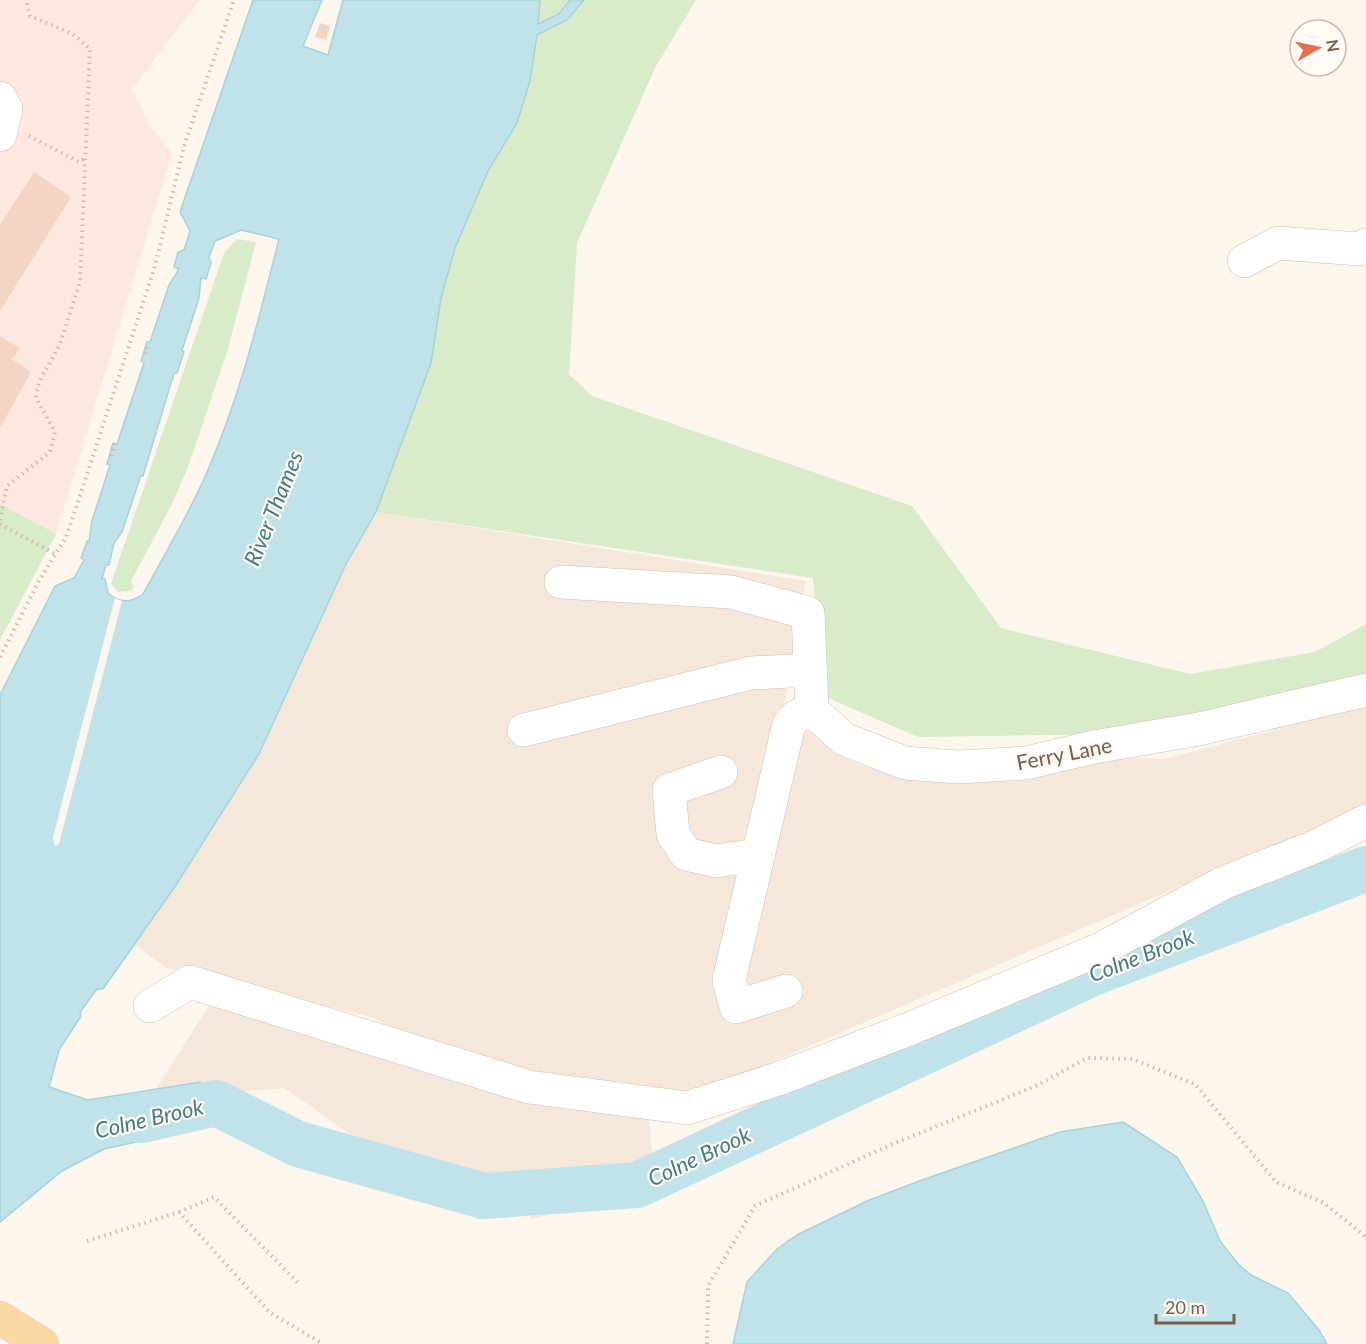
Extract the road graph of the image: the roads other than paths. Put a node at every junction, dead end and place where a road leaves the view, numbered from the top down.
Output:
1 (1366, 245) edge
2 (1244, 261) dead end
3 (561, 582) dead end
4 (811, 670) junction
5 (1366, 690) edge
6 (812, 710) junction
7 (524, 730) dead end
8 (721, 772) dead end
9 (1366, 821) edge
10 (758, 855) junction
11 (786, 991) dead end
12 (150, 1006) dead end
13 (0, 1318) edge
14 (42, 1344) edge

1 - 2 street
3 - 4 street
4 - 6 street
4 - 7 street
5 - 6 street, Ferry Lane
6 - 10 street
8 - 10 street
9 - 12 street
10 - 11 street
13 - 14 main road

